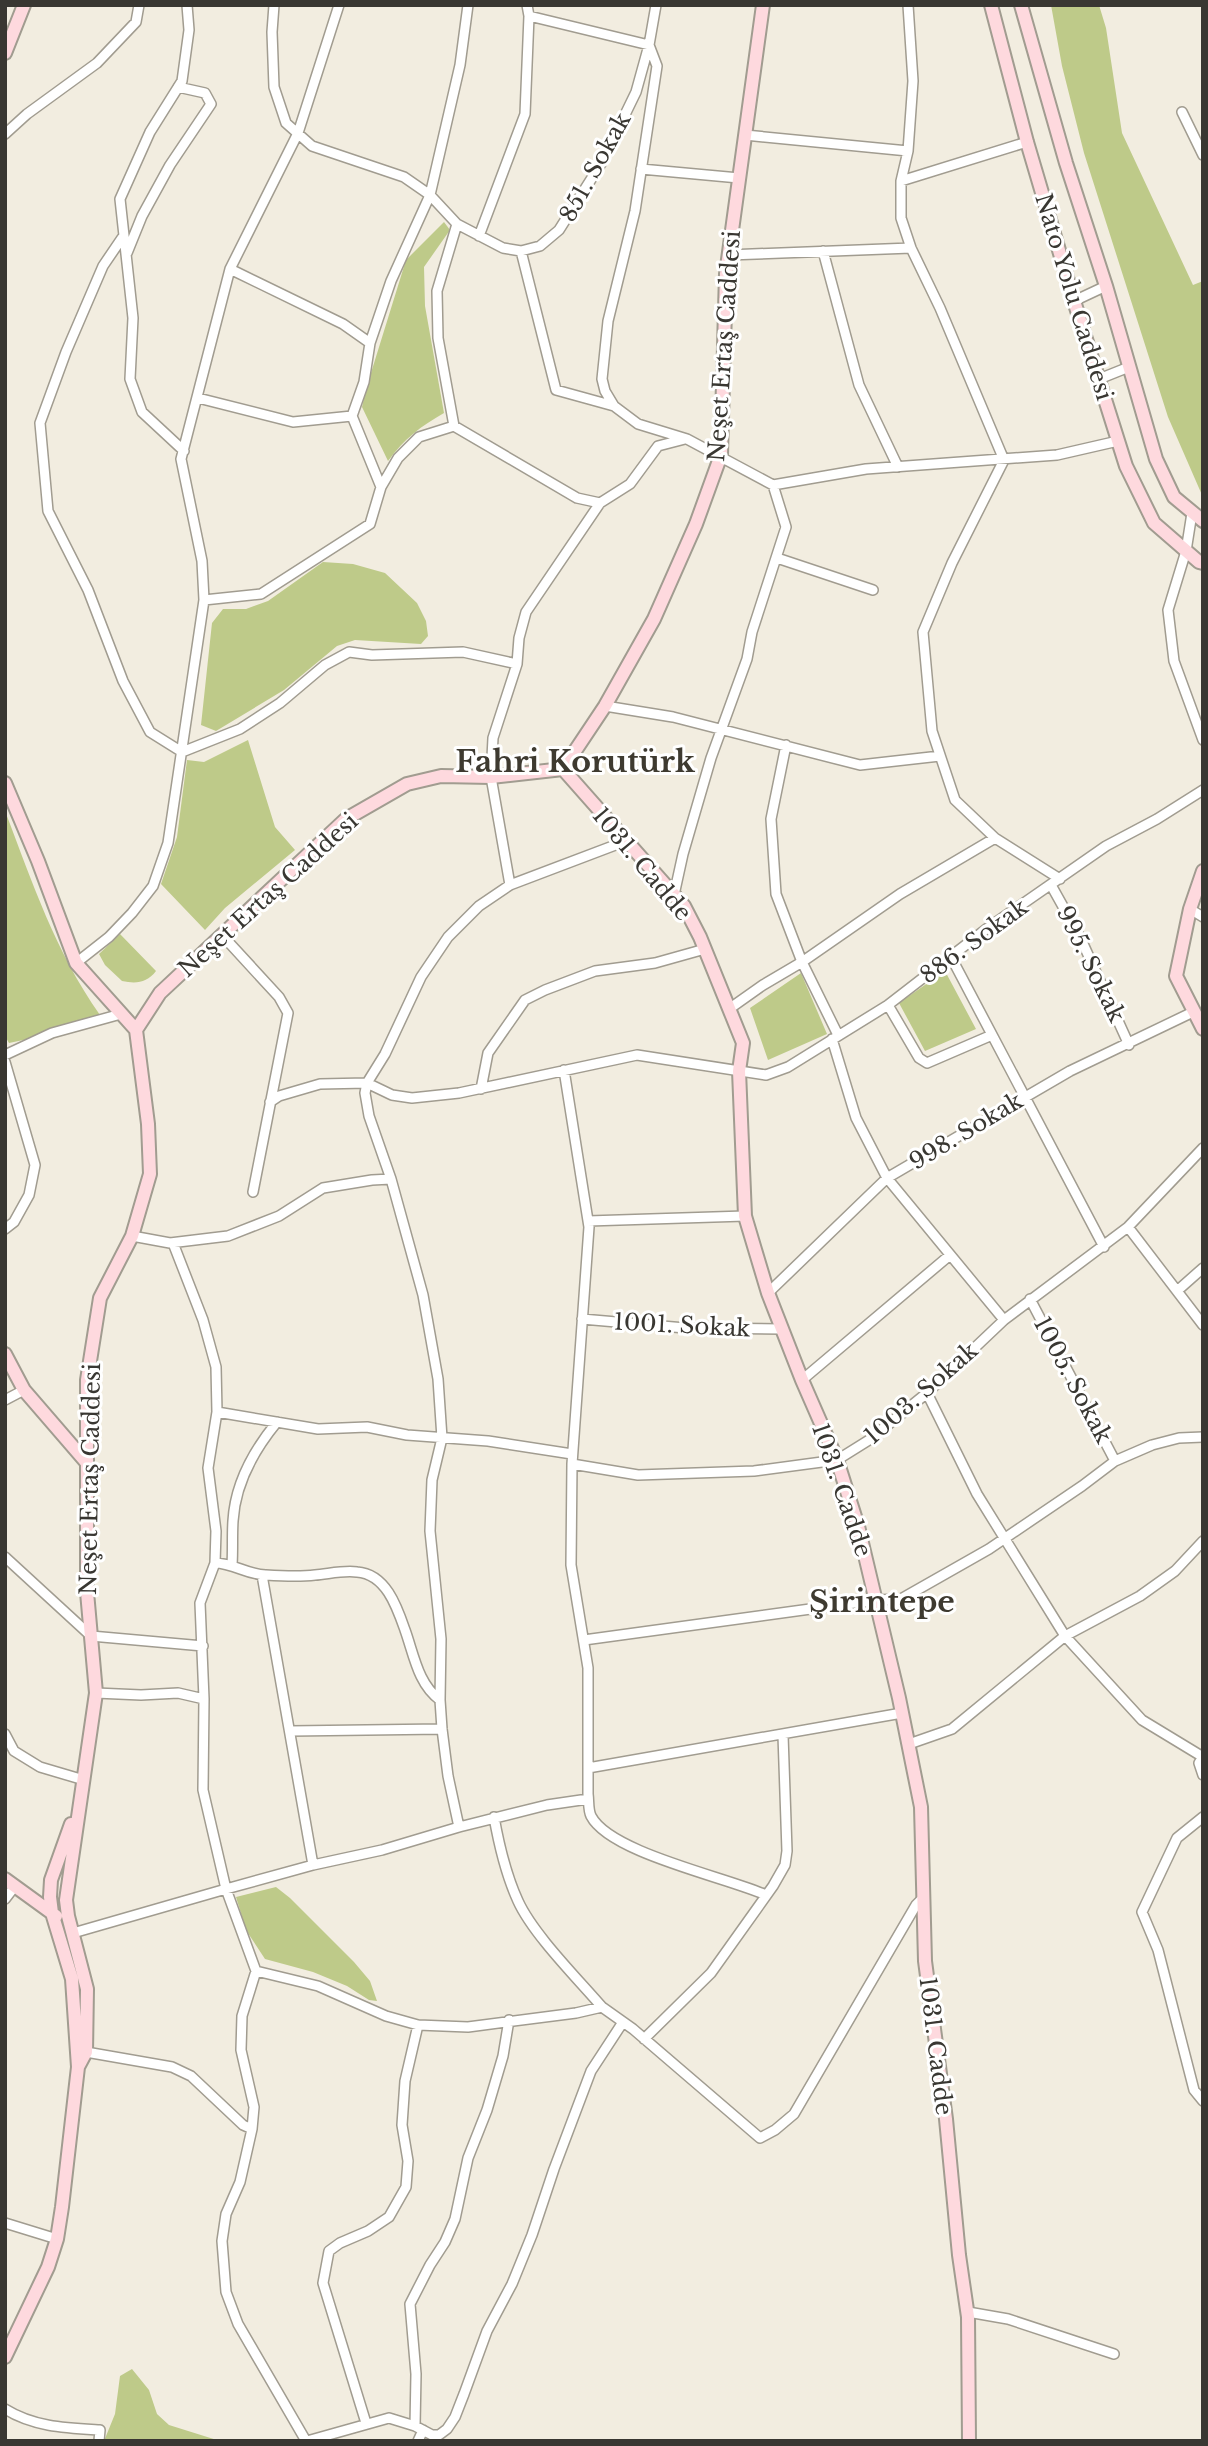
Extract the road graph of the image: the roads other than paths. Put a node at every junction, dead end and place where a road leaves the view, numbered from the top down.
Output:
1 (24, 5) edge
2 (139, 5) edge
3 (187, 5) edge
4 (274, 5) edge
5 (339, 5) edge
6 (468, 5) edge
7 (527, 5) edge
8 (656, 5) edge
9 (764, 5) edge
10 (908, 5) edge
11 (991, 5) edge
12 (1021, 5) edge
13 (529, 16) junction
14 (649, 45) junction
15 (5, 53) edge
16 (178, 87) junction
17 (1182, 112) dead end
18 (298, 133) junction
19 (5, 134) edge
20 (745, 135) junction
21 (1027, 142) junction
22 (908, 151) junction
23 (1203, 155) edge
24 (641, 169) junction
25 (739, 178) junction
26 (901, 181) junction
27 (430, 195) junction
28 (457, 224) junction
29 (480, 236) junction
30 (122, 238) junction
31 (911, 248) junction
32 (521, 251) junction
33 (823, 251) junction
34 (127, 253) junction
35 (728, 255) junction
36 (230, 269) junction
37 (1105, 286) junction
38 (1074, 301) junction
39 (370, 343) junction
40 (1129, 367) junction
41 (1099, 379) junction
42 (198, 398) junction
43 (614, 407) junction
44 (352, 416) junction
45 (454, 426) junction
46 (687, 439) junction
47 (1118, 441) junction
48 (184, 451) junction
49 (721, 455) junction
50 (1004, 460) junction
51 (898, 467) junction
52 (773, 485) junction
53 (382, 488) junction
54 (600, 503) junction
55 (1198, 517) edge
56 (1186, 551) junction
57 (777, 558) junction
58 (1203, 562) edge
59 (873, 590) dead end
60 (204, 600) junction
61 (517, 664) junction
62 (605, 706) junction
63 (721, 729) junction
64 (1203, 740) edge
65 (786, 746) junction
66 (182, 752) junction
67 (940, 756) junction
68 (563, 769) junction
69 (491, 776) junction
70 (5, 783) edge
71 (1203, 790) edge
72 (995, 838) junction
73 (626, 841) junction
74 (1203, 871) edge
75 (1055, 882) junction
76 (510, 886) junction
77 (674, 895) junction
78 (1190, 909) junction
79 (1203, 917) edge
80 (222, 935) junction
81 (705, 949) junction
82 (951, 957) junction
83 (802, 962) junction
84 (76, 963) junction
85 (888, 1005) junction
86 (729, 1009) junction
87 (1193, 1012) junction
88 (121, 1014) junction
89 (1203, 1029) edge
90 (136, 1030) junction
91 (992, 1035) junction
92 (835, 1037) junction
93 (1129, 1045) junction
94 (5, 1055) edge
95 (5, 1062) edge
96 (564, 1070) junction
97 (739, 1070) junction
98 (366, 1083) junction
99 (481, 1089) junction
100 (1024, 1097) junction
101 (270, 1102) junction
102 (1203, 1148) edge
103 (887, 1178) junction
104 (391, 1179) junction
105 (253, 1192) dead end
106 (745, 1216) junction
107 (588, 1221) junction
108 (1128, 1227) junction
109 (5, 1229) edge
110 (132, 1236) junction
111 (173, 1243) junction
112 (1104, 1247) junction
113 (950, 1255) junction
114 (1203, 1268) edge
115 (1177, 1291) junction
116 (768, 1293) junction
117 (1030, 1299) junction
118 (582, 1320) junction
119 (1003, 1320) junction
120 (1203, 1325) edge
121 (782, 1329) junction
122 (5, 1354) edge
123 (802, 1380) junction
124 (24, 1390) junction
125 (927, 1393) junction
126 (5, 1400) edge
127 (216, 1412) junction
128 (276, 1422) junction
129 (1203, 1437) edge
130 (442, 1438) junction
131 (572, 1454) junction
132 (837, 1460) junction
133 (1115, 1461) junction
134 (87, 1463) junction
135 (572, 1464) junction
136 (1005, 1539) junction
137 (1203, 1541) edge
138 (7, 1562) edge
139 (215, 1563) junction
140 (232, 1565) junction
141 (261, 1575) junction
142 (876, 1600) junction
143 (91, 1636) junction
144 (1065, 1636) junction
145 (584, 1640) junction
146 (203, 1646) junction
147 (96, 1693) junction
148 (204, 1699) junction
149 (440, 1700) junction
150 (902, 1713) junction
151 (442, 1729) junction
152 (290, 1731) junction
153 (5, 1734) edge
154 (783, 1735) junction
155 (909, 1744) junction
156 (10, 1752) edge
157 (1202, 1760) edge
158 (588, 1768) junction
159 (1203, 1775) edge
160 (84, 1780) junction
161 (588, 1799) junction
162 (80, 1800) junction
163 (494, 1817) junction
164 (1203, 1817) edge
165 (459, 1826) junction
166 (313, 1865) junction
167 (10, 1882) edge
168 (226, 1889) junction
169 (766, 1895) junction
170 (923, 1898) junction
171 (5, 1899) edge
172 (52, 1913) junction
173 (72, 1928) junction
174 (256, 1972) junction
175 (602, 2007) junction
176 (509, 2020) junction
177 (623, 2022) junction
178 (418, 2025) junction
179 (644, 2039) junction
180 (86, 2052) junction
181 (78, 2067) junction
182 (1203, 2101) edge
183 (252, 2129) junction
184 (5, 2223) edge
185 (57, 2239) junction
186 (968, 2312) junction
187 (1114, 2354) dead end
188 (5, 2357) edge
189 (5, 2409) edge
190 (366, 2423) junction
191 (419, 2428) junction
192 (99, 2441) edge
193 (307, 2441) edge
194 (418, 2441) edge
195 (969, 2441) edge

1 - 15 main road
2 - 19 street
3 - 16 street
4 - 18 street
5 - 18 street
6 - 27 street
7 - 13 street
8 - 14 street, 851. Sokak
9 - 20 main road, Neşet Ertaş Caddesi
10 - 22 street
11 - 21 main road, Nato Yolu Caddesi
12 - 37 main road
13 - 14 street
13 - 29 street
14 - 24 street
14 - 32 street, 851. Sokak
16 - 30 street
16 - 34 street
17 - 23 street
18 - 27 street
18 - 36 street
20 - 22 street
20 - 25 main road, Neşet Ertaş Caddesi
21 - 26 street
21 - 38 main road, Nato Yolu Caddesi
22 - 26 street
24 - 25 street
24 - 43 street
25 - 35 main road, Neşet Ertaş Caddesi
26 - 31 street
27 - 28 street
27 - 39 street
28 - 29 street
28 - 45 street
29 - 32 street
30 - 34 street
30 - 66 street
31 - 33 street
31 - 50 street
32 - 43 street
33 - 35 street
33 - 51 street
34 - 48 street
35 - 49 main road, Neşet Ertaş Caddesi
36 - 39 street
36 - 42 street
37 - 38 street
37 - 40 main road
38 - 41 main road, Nato Yolu Caddesi
39 - 44 street
40 - 41 street
40 - 55 main road
41 - 47 main road, Nato Yolu Caddesi
42 - 44 street
42 - 48 street
43 - 46 street
44 - 53 street
45 - 53 street
45 - 54 street
46 - 49 street
46 - 54 street
47 - 50 street
47 - 56 main road, Nato Yolu Caddesi
48 - 60 street
49 - 52 street
49 - 62 main road, Neşet Ertaş Caddesi
50 - 51 street
50 - 67 street
51 - 52 street
52 - 57 street
53 - 60 street
54 - 61 street
55 - 56 street
56 - 58 main road, Nato Yolu Caddesi
56 - 64 street
57 - 59 street
57 - 63 street
60 - 66 street
61 - 66 street
61 - 69 street
62 - 63 street
62 - 68 main road, Neşet Ertaş Caddesi
63 - 65 street
63 - 77 street
65 - 67 street
65 - 83 street
66 - 84 street
67 - 72 street
68 - 69 main road, Neşet Ertaş Caddesi
68 - 73 main road, 1031. Cadde
69 - 76 street
69 - 80 main road, Neşet Ertaş Caddesi
70 - 84 main road
71 - 75 street, 886. Sokak
72 - 75 street
72 - 83 street
73 - 76 street
73 - 77 main road, 1031. Cadde
74 - 78 main road
75 - 82 street, 886. Sokak
75 - 93 street, 995. Sokak
76 - 98 street
77 - 81 main road, 1031. Cadde
78 - 79 street
78 - 87 main road
80 - 90 main road, Neşet Ertaş Caddesi
80 - 101 street
81 - 86 main road, 1031. Cadde
81 - 99 street
82 - 85 street, 886. Sokak
82 - 91 street
83 - 86 street
83 - 92 street
84 - 88 main road
85 - 91 street
85 - 92 street, 886. Sokak
86 - 97 main road, 1031. Cadde
87 - 89 main road
87 - 93 street, 998. Sokak
88 - 90 main road
88 - 94 street
90 - 110 main road, Neşet Ertaş Caddesi
91 - 100 street
92 - 97 street, 886. Sokak
92 - 103 street
93 - 100 street, 998. Sokak
95 - 109 street
96 - 97 street, 886. Sokak
96 - 99 street, 886. Sokak
96 - 107 street
97 - 106 main road, 1031. Cadde
98 - 99 street, 886. Sokak
98 - 101 street
98 - 104 street
100 - 103 street, 998. Sokak
100 - 112 street
101 - 105 street
102 - 108 street, 1003. Sokak
103 - 113 street
103 - 116 street, 998. Sokak
104 - 111 street
104 - 130 street
106 - 107 street
106 - 116 main road, 1031. Cadde
107 - 118 street
108 - 112 street, 1003. Sokak
108 - 115 street
110 - 111 street
110 - 134 main road, Neşet Ertaş Caddesi
111 - 127 street
112 - 117 street, 1003. Sokak
113 - 119 street
113 - 123 street
114 - 115 street
115 - 120 street
116 - 121 main road, 1031. Cadde
117 - 119 street, 1003. Sokak
117 - 133 street, 1005. Sokak
118 - 121 street, 1001. Sokak
118 - 131 street
119 - 125 street, 1003. Sokak
121 - 123 main road, 1031. Cadde
122 - 124 main road
123 - 132 main road, 1031. Cadde
124 - 126 street
124 - 134 main road
125 - 132 street, 1003. Sokak
125 - 136 street
127 - 128 street
127 - 139 street
128 - 130 street
128 - 140 street
129 - 133 street
130 - 131 street
130 - 149 street
131 - 135 street
132 - 135 street, 1003. Sokak
132 - 142 main road, 1031. Cadde
133 - 136 street
134 - 143 main road, Neşet Ertaş Caddesi
135 - 145 street
136 - 142 street
136 - 144 street
137 - 144 street
138 - 143 street
139 - 140 street
139 - 146 street
140 - 141 street
141 - 149 street
141 - 152 street
142 - 145 street
142 - 150 main road, 1031. Cadde
143 - 146 street
143 - 147 main road, Neşet Ertaş Caddesi
144 - 155 street
144 - 157 street
145 - 158 street
146 - 148 street
147 - 148 street
147 - 160 main road, Neşet Ertaş Caddesi
148 - 168 street
149 - 151 street
150 - 154 street
150 - 155 main road, 1031. Cadde
151 - 152 street
151 - 165 street
152 - 166 street
153 - 156 street
154 - 158 street
154 - 169 street
155 - 170 main road, 1031. Cadde
156 - 160 street
157 - 159 street
158 - 161 street
160 - 162 main road, Neşet Ertaş Caddesi
161 - 163 street
161 - 169 street
162 - 172 main road, Neşet Ertaş Caddesi
162 - 173 main road, Neşet Ertaş Caddesi
163 - 165 street
163 - 175 street
164 - 182 street
165 - 166 street
166 - 168 street
167 - 171 street
167 - 172 main road
168 - 173 street
168 - 174 street
169 - 179 street
170 - 179 street
170 - 186 main road, 1031. Cadde
172 - 173 main road
172 - 181 main road, Neşet Ertaş Caddesi
173 - 180 main road, Neşet Ertaş Caddesi
174 - 178 street
174 - 183 street
175 - 176 street
175 - 177 street
176 - 178 street
176 - 191 street
177 - 179 street
177 - 191 street
178 - 190 street
180 - 181 main road, Neşet Ertaş Caddesi
180 - 183 street
181 - 185 main road, Neşet Ertaş Caddesi
183 - 193 street
184 - 185 street
185 - 188 main road, Neşet Ertaş Caddesi
186 - 187 street
186 - 195 main road, 1031. Cadde
189 - 192 street
190 - 191 street
190 - 193 street
191 - 194 street

